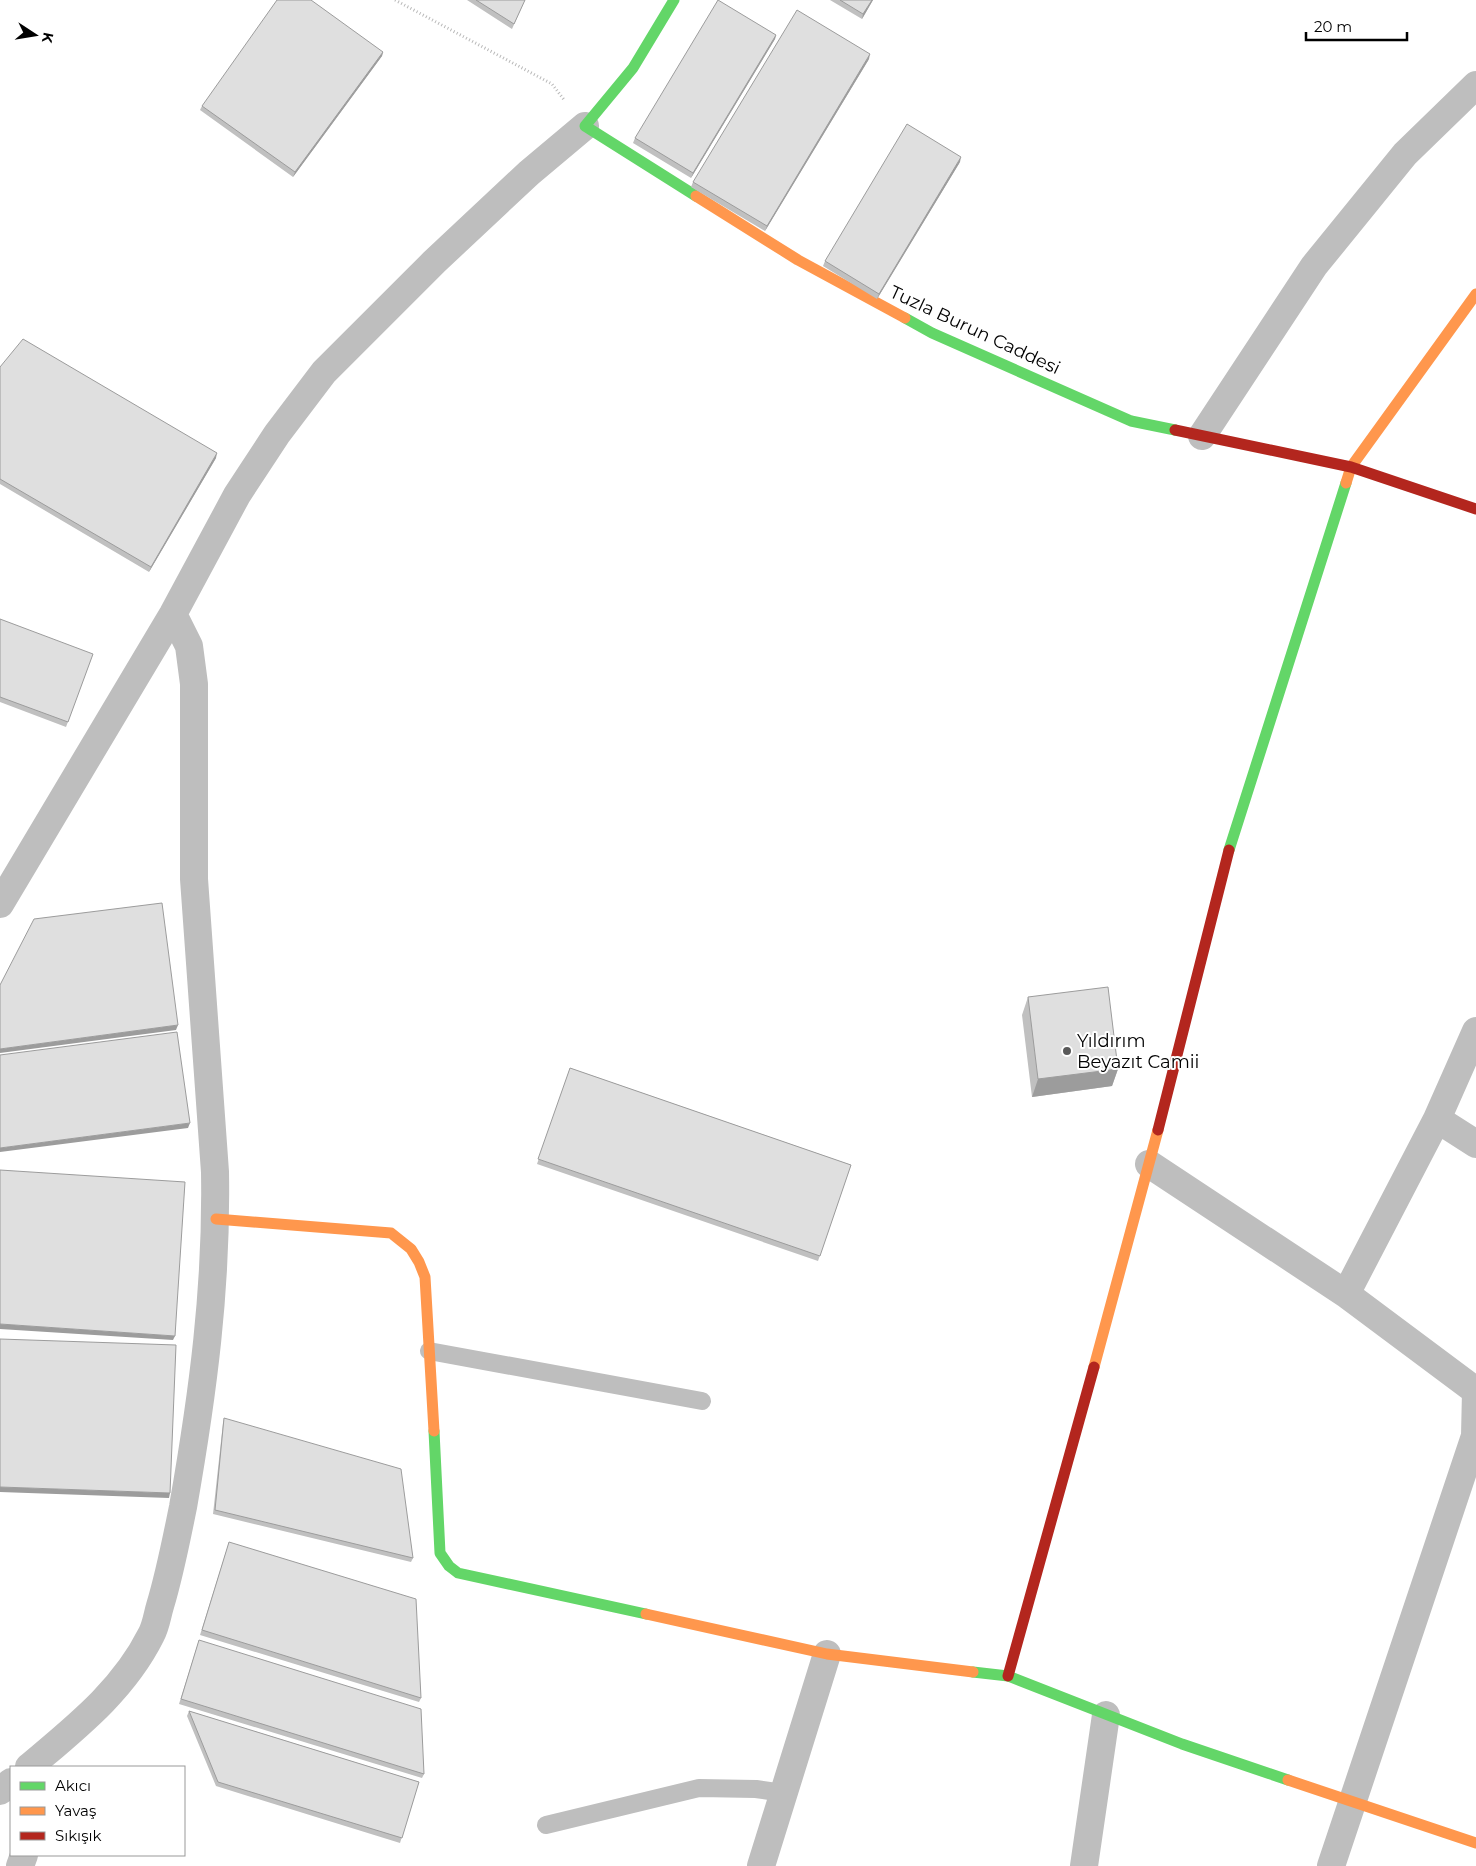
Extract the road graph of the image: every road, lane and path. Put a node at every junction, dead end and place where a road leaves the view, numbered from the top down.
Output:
1 (395, 0) edge
2 (674, 0) edge
3 (1476, 85) edge
4 (585, 126) junction
5 (1476, 294) edge
6 (1202, 436) junction
7 (1351, 467) junction
8 (1476, 509) edge
9 (172, 614) junction
10 (0, 904) edge
11 (1476, 1031) edge
12 (1438, 1119) junction
13 (1476, 1144) edge
14 (1149, 1164) junction
15 (216, 1219) junction
16 (1346, 1294) junction
17 (429, 1351) junction
18 (702, 1401) dead end
19 (827, 1654) junction
20 (1008, 1676) junction
21 (1106, 1715) junction
22 (34, 1765) edge
23 (10, 1783) edge
24 (0, 1791) edge
25 (783, 1794) junction
26 (1353, 1802) junction
27 (546, 1825) dead end
28 (1476, 1843) edge
29 (761, 1866) edge
30 (1084, 1866) edge
31 (1331, 1866) edge

1 - 4 path
2 - 4 street
3 - 6 street
4 - 6 street, Tuzla Burun Caddesi
4 - 9 street
5 - 7 street
6 - 7 street, Tuzla Burun Caddesi
7 - 8 street, Tuzla Burun Caddesi
7 - 14 street
9 - 10 street
9 - 15 street
11 - 12 street
12 - 13 street
12 - 16 street
14 - 16 street
14 - 20 street
15 - 17 street
15 - 22 street
16 - 26 street
17 - 18 lane
17 - 19 street
19 - 20 street
19 - 25 street
20 - 21 street
21 - 26 street
21 - 30 street
23 - 24 street
25 - 27 lane
25 - 29 street
26 - 28 street
26 - 31 street

